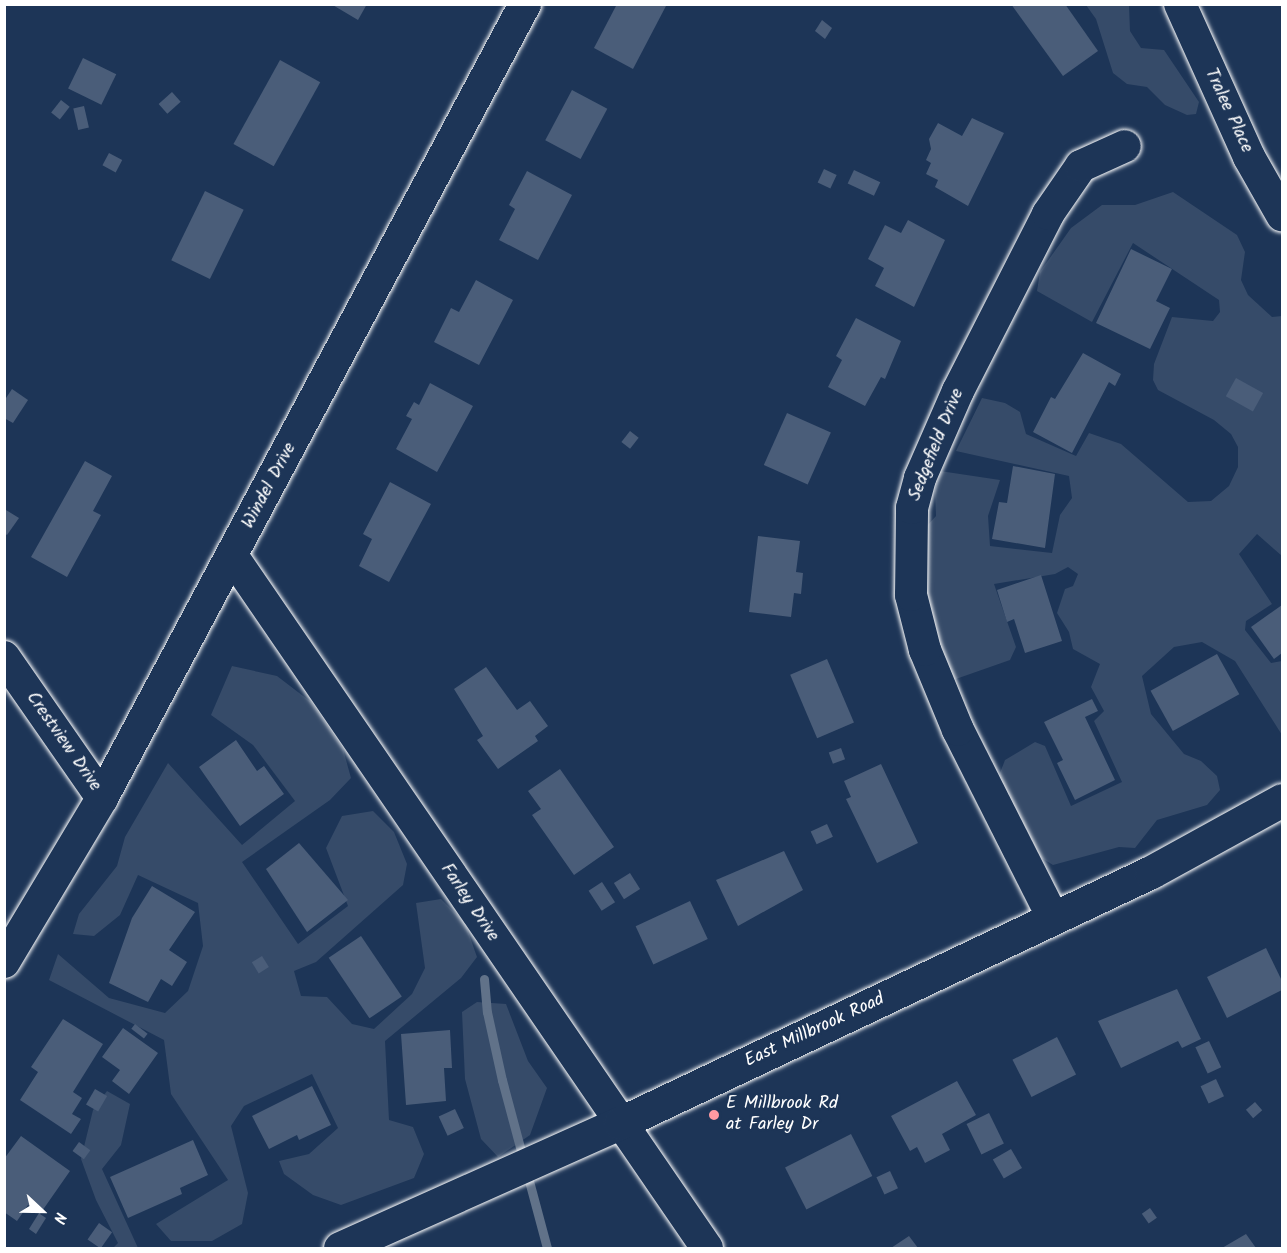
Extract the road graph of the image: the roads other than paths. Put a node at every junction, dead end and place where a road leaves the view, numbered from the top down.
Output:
1 (525, 4) edge
2 (1180, 4) edge
3 (1125, 146) dead end
4 (1282, 215) edge
5 (233, 556) junction
6 (4, 657) edge
7 (102, 798) junction
8 (1282, 800) edge
9 (1053, 918) junction
10 (4, 962) edge
11 (620, 1123) junction
12 (340, 1248) edge
13 (707, 1248) edge

1 - 5 street, Windel Drive
2 - 4 street, Tralee Place
3 - 9 street, Sedgefield Drive
5 - 7 street, Windel Drive
5 - 11 street, Farley Drive
6 - 7 street, Crestview Drive
7 - 10 street, Windel Drive
8 - 9 main road, East Millbrook Road
9 - 11 main road, East Millbrook Road
11 - 12 main road, East Millbrook Road
11 - 13 street, Farley Drive

